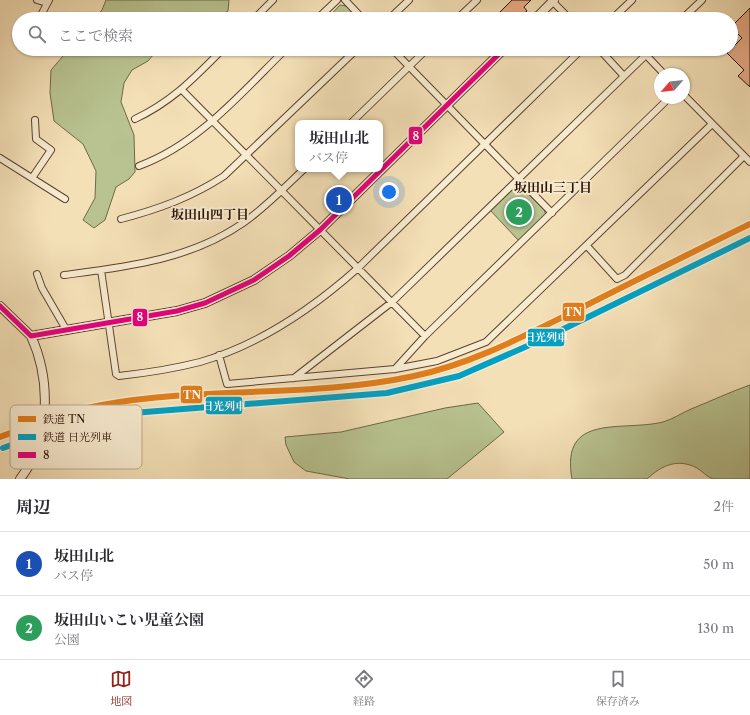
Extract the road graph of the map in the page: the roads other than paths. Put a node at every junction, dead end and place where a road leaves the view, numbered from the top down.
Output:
1 (37, 0) edge
2 (273, 0) edge
3 (337, 0) edge
4 (345, 0) edge
5 (409, 0) edge
6 (477, 0) edge
7 (553, 0) edge
8 (632, 0) edge
9 (702, 0) edge
10 (48, 2) edge
11 (43, 12) edge
12 (261, 12) edge
13 (324, 12) edge
14 (356, 12) edge
15 (396, 12) edge
16 (465, 12) edge
17 (542, 12) edge
18 (564, 12) edge
19 (619, 12) edge
20 (689, 12) edge
21 (216, 56) edge
22 (279, 56) edge
23 (350, 56) edge
24 (399, 56) edge
25 (420, 56) edge
26 (497, 56) edge
27 (575, 56) edge
28 (605, 56) edge
29 (645, 56) edge
30 (647, 56) edge
31 (409, 66) junction
32 (658, 68) edge
33 (623, 75) junction
34 (182, 90) junction
35 (690, 101) edge
36 (663, 104) edge
37 (446, 105) junction
38 (135, 119) dead end
39 (34, 120) dead end
40 (354, 120) edge
41 (212, 121) junction
42 (712, 124) junction
43 (485, 144) junction
44 (246, 156) junction
45 (744, 156) junction
46 (0, 158) edge
47 (750, 162) edge
48 (139, 166) dead end
49 (383, 168) edge
50 (301, 172) edge
51 (378, 172) edge
52 (32, 178) junction
53 (519, 179) junction
54 (282, 191) junction
55 (65, 199) dead end
56 (552, 213) junction
57 (121, 219) dead end
58 (320, 230) junction
59 (587, 246) junction
60 (358, 268) junction
61 (101, 270) junction
62 (38, 274) dead end
63 (64, 275) dead end
64 (392, 302) junction
65 (0, 306) edge
66 (108, 323) junction
67 (67, 330) junction
68 (31, 336) junction
69 (425, 336) junction
70 (219, 355) junction
71 (395, 369) junction
72 (294, 378) junction
73 (45, 405) edge
74 (28, 469) edge
75 (20, 479) edge

1 - 10 street
2 - 12 street
3 - 13 street
4 - 14 street
5 - 15 street
6 - 16 street
7 - 17 street
7 - 18 street
8 - 19 street
9 - 20 street
10 - 11 street
21 - 34 street
22 - 41 street
23 - 44 street
24 - 31 street
25 - 31 street
26 - 37 street
27 - 43 street
28 - 33 street
29 - 33 street
30 - 32 street
31 - 37 street
31 - 40 street
33 - 53 street
34 - 38 street
34 - 41 street
35 - 42 street
36 - 56 street
37 - 43 street
37 - 49 street
39 - 52 street
41 - 44 street
41 - 48 street
42 - 45 street
42 - 59 street
43 - 53 street
43 - 60 street
44 - 54 street
44 - 57 street
45 - 47 street
45 - 59 street
46 - 52 street
50 - 54 street
51 - 58 street
52 - 55 street
53 - 56 street
53 - 64 street
54 - 58 street
54 - 61 street
56 - 69 street
58 - 60 street
58 - 66 street
59 - 71 street
60 - 64 street
60 - 70 street
61 - 63 street
61 - 66 street
62 - 67 street
64 - 69 street
64 - 72 street
65 - 68 street
66 - 67 street
66 - 70 street
67 - 68 street
68 - 73 street
69 - 71 street
70 - 72 street
71 - 72 street
74 - 75 street

